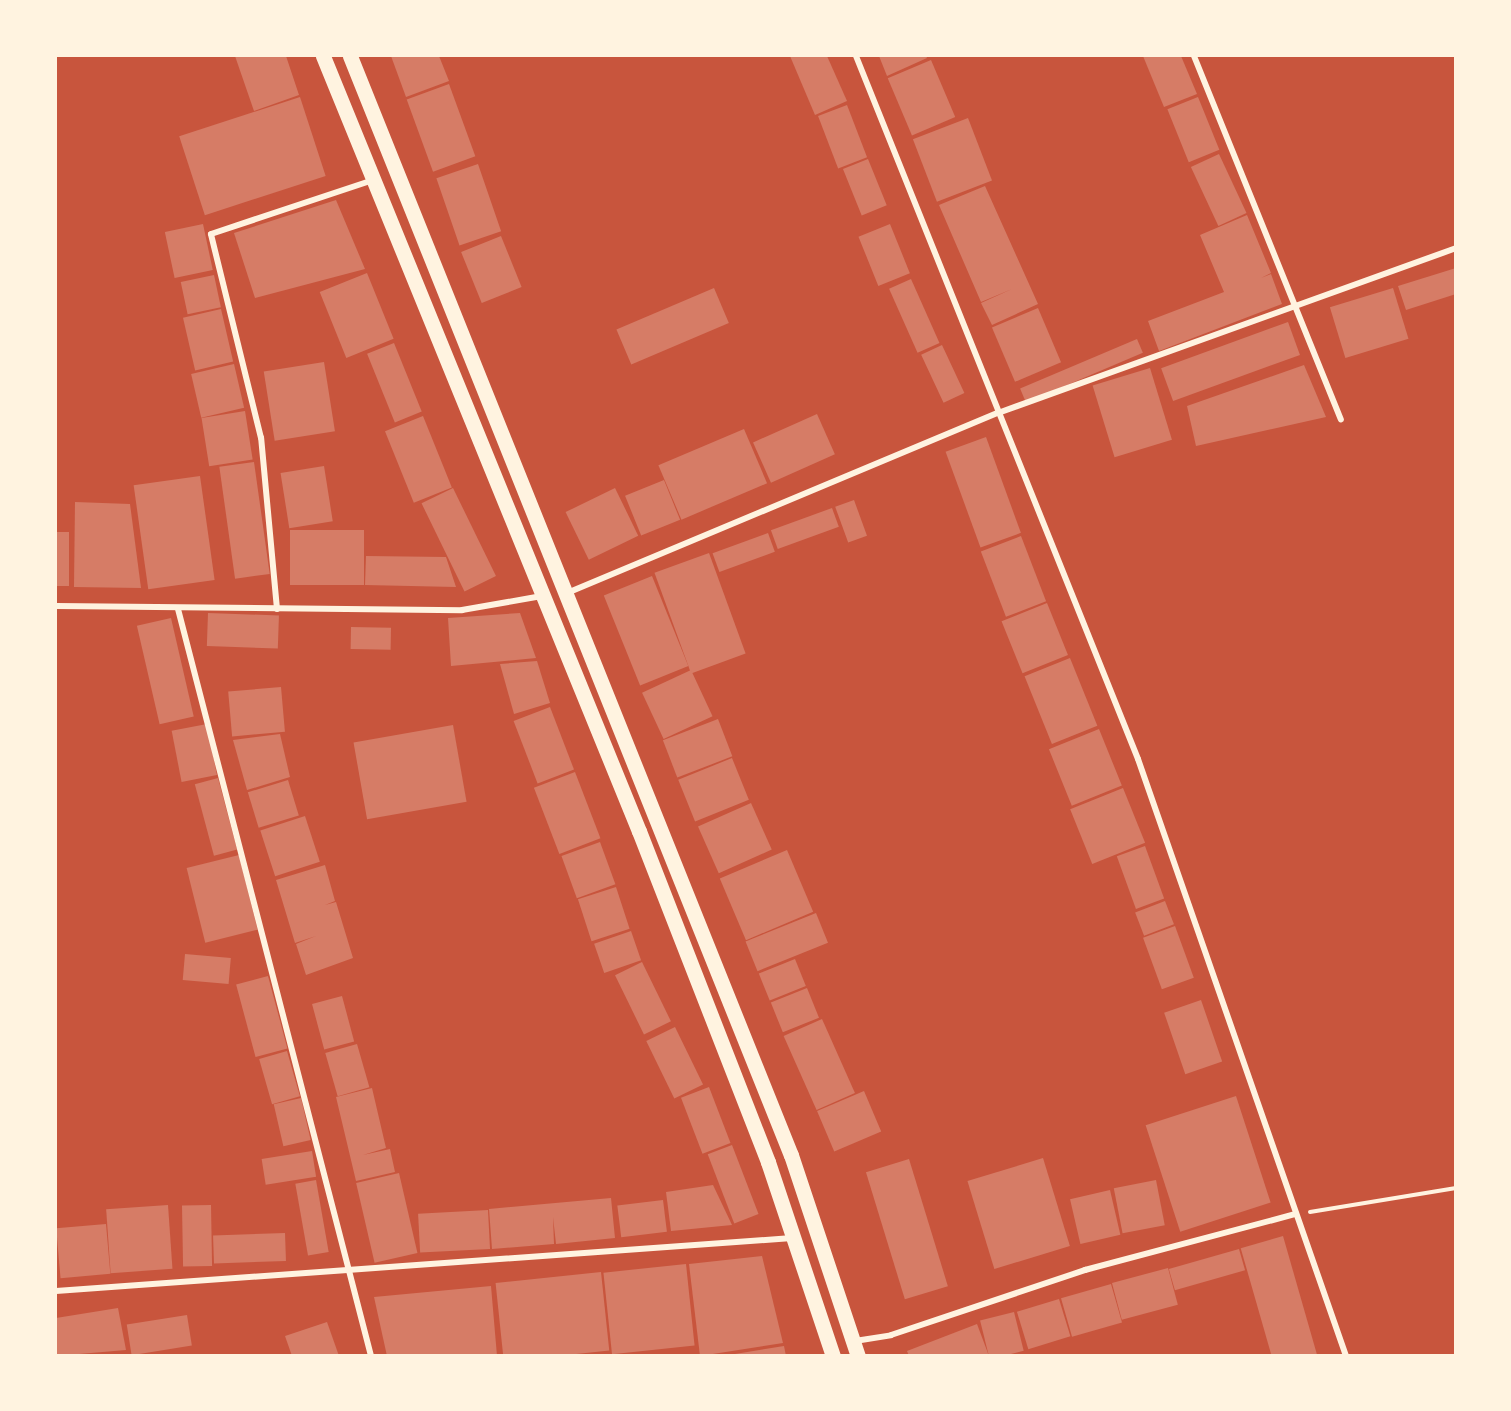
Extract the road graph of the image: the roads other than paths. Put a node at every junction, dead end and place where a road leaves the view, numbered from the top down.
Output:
1 (323, 56) edge
2 (350, 56) edge
3 (856, 56) edge
4 (1194, 56) edge
5 (374, 180) junction
6 (1455, 248) edge
7 (1297, 307) junction
8 (999, 413) junction
9 (1341, 419) dead end
10 (565, 594) junction
11 (542, 596) junction
12 (56, 606) edge
13 (178, 609) junction
14 (277, 609) junction
15 (1295, 1214) junction
16 (795, 1238) junction
17 (348, 1272) junction
18 (56, 1291) edge
19 (856, 1348) edge
20 (371, 1356) edge
21 (833, 1356) edge
22 (1346, 1356) edge

1 - 5 main road
2 - 10 main road
3 - 8 street
4 - 7 street
5 - 11 main road
5 - 14 street
6 - 7 street
7 - 8 street
7 - 9 street
8 - 10 street
8 - 15 street
10 - 19 main road
11 - 14 street
11 - 16 main road
12 - 13 street
13 - 14 street
13 - 17 street
15 - 19 street
15 - 22 street
16 - 17 street
16 - 21 main road
17 - 18 street
17 - 20 street

